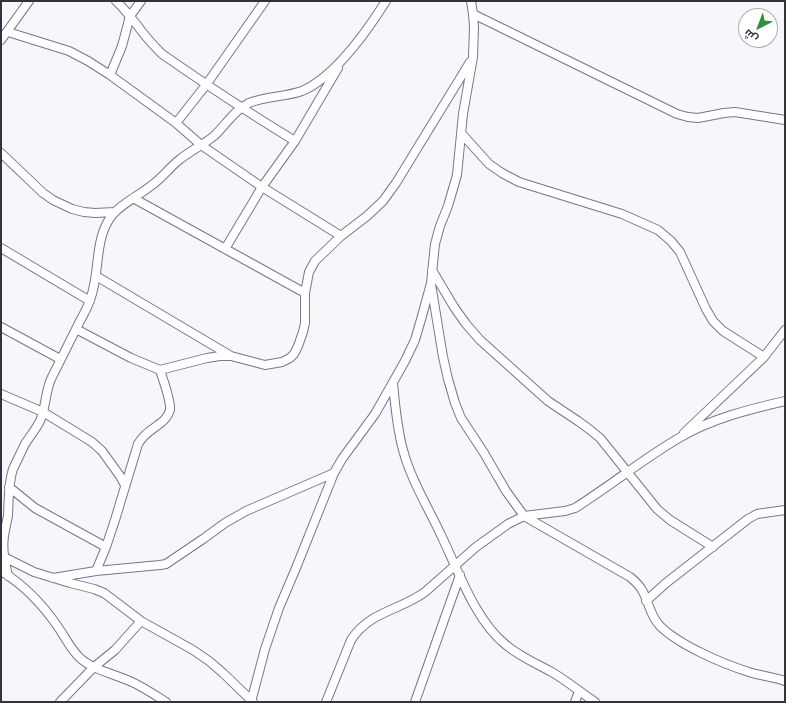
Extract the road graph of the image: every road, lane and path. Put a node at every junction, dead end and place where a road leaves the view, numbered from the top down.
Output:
1 (29, 1) edge
2 (116, 1) edge
3 (142, 1) edge
4 (265, 1) edge
5 (386, 1) edge
6 (471, 1) edge
7 (473, 14) junction
8 (130, 16) junction
9 (8, 32) junction
10 (1, 40) edge
11 (473, 57) junction
12 (342, 60) junction
13 (110, 75) junction
14 (206, 85) junction
15 (242, 108) junction
16 (785, 120) edge
17 (176, 123) junction
18 (461, 133) junction
19 (294, 141) junction
20 (201, 145) junction
21 (1, 153) edge
22 (262, 187) junction
23 (133, 198) junction
24 (115, 212) junction
25 (341, 236) junction
26 (1, 248) edge
27 (225, 249) junction
28 (432, 270) junction
29 (96, 276) junction
30 (431, 283) junction
31 (305, 293) junction
32 (90, 301) junction
33 (1, 327) edge
34 (76, 329) junction
35 (785, 330) edge
36 (231, 356) junction
37 (764, 356) junction
38 (60, 359) junction
39 (160, 370) junction
40 (393, 384) junction
41 (1, 394) edge
42 (785, 401) edge
43 (43, 412) junction
44 (679, 437) junction
45 (627, 472) junction
46 (334, 473) junction
47 (125, 485) junction
48 (9, 487) junction
49 (785, 510) edge
50 (524, 516) junction
51 (106, 547) junction
52 (713, 547) junction
53 (4, 557) junction
54 (455, 566) junction
55 (96, 571) junction
56 (5, 573) edge
57 (460, 575) junction
58 (53, 578) junction
59 (646, 601) junction
60 (141, 621) junction
61 (94, 667) junction
62 (785, 681) edge
63 (579, 691) junction
64 (60, 702) edge
65 (166, 702) edge
66 (252, 702) edge
67 (326, 702) edge
68 (415, 702) edge
69 (575, 702) edge
70 (595, 702) edge

1 - 9 street
2 - 8 street
3 - 8 street
4 - 14 street
5 - 12 street
6 - 7 street
7 - 11 street
7 - 16 street
8 - 13 street
8 - 14 street
9 - 10 street
9 - 13 street
11 - 18 street
11 - 25 street
12 - 15 street
12 - 19 street
13 - 17 street
14 - 15 street
14 - 17 street
15 - 19 street
15 - 20 street
17 - 20 street
18 - 28 street
18 - 37 street
19 - 22 street
20 - 22 street
20 - 23 street
21 - 24 street
22 - 25 street
22 - 27 street
23 - 24 street
23 - 27 street
24 - 29 street
25 - 31 street
26 - 32 street
27 - 31 street
28 - 30 street
28 - 45 street
29 - 32 street
29 - 36 street
30 - 40 street
30 - 50 street
31 - 36 street
32 - 34 street
33 - 38 street
34 - 38 street
34 - 39 street
35 - 37 street
36 - 39 street
37 - 44 street
38 - 43 street
39 - 47 street
40 - 46 street
40 - 54 street
41 - 43 street
42 - 44 street
43 - 47 street
43 - 48 street
44 - 45 street
45 - 50 street
45 - 52 street
46 - 55 street
46 - 66 street
47 - 51 street
48 - 51 street
48 - 53 street
49 - 52 street
50 - 54 street
50 - 59 street
51 - 55 street
52 - 59 street
53 - 56 street
53 - 58 street
54 - 57 street
54 - 67 street
55 - 58 street
56 - 61 street
57 - 63 street
57 - 68 street
58 - 60 street
59 - 62 street
60 - 61 street
60 - 66 street
61 - 64 street
61 - 65 street
63 - 69 street
63 - 70 street

